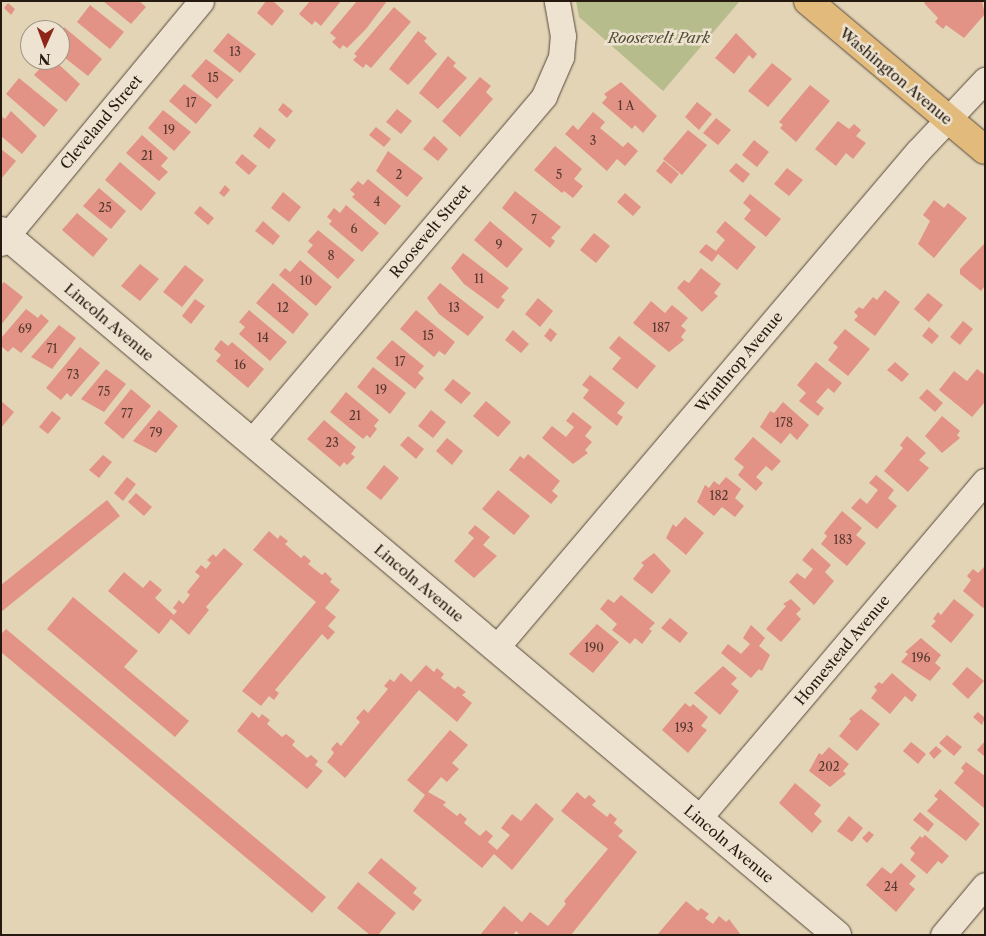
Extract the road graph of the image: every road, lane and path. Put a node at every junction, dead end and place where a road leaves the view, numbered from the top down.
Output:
1 (202, 1) edge
2 (557, 1) edge
3 (808, 1) edge
4 (985, 80) edge
5 (949, 120) junction
6 (985, 150) edge
7 (3, 237) edge
8 (251, 442) junction
9 (985, 481) edge
10 (496, 648) junction
11 (698, 818) junction
12 (985, 885) edge
13 (837, 935) edge
14 (943, 935) edge

1 - 7 street, Cleveland Street
2 - 8 street, Roosevelt Street
3 - 5 main road, Washington Avenue
4 - 5 street, Winthrop Avenue
5 - 6 main road, Washington Avenue
5 - 10 street, Winthrop Avenue
7 - 8 street, Lincoln Avenue
8 - 10 street, Lincoln Avenue
9 - 11 street, Homestead Avenue
10 - 11 street, Lincoln Avenue
11 - 13 street, Lincoln Avenue
12 - 14 street

